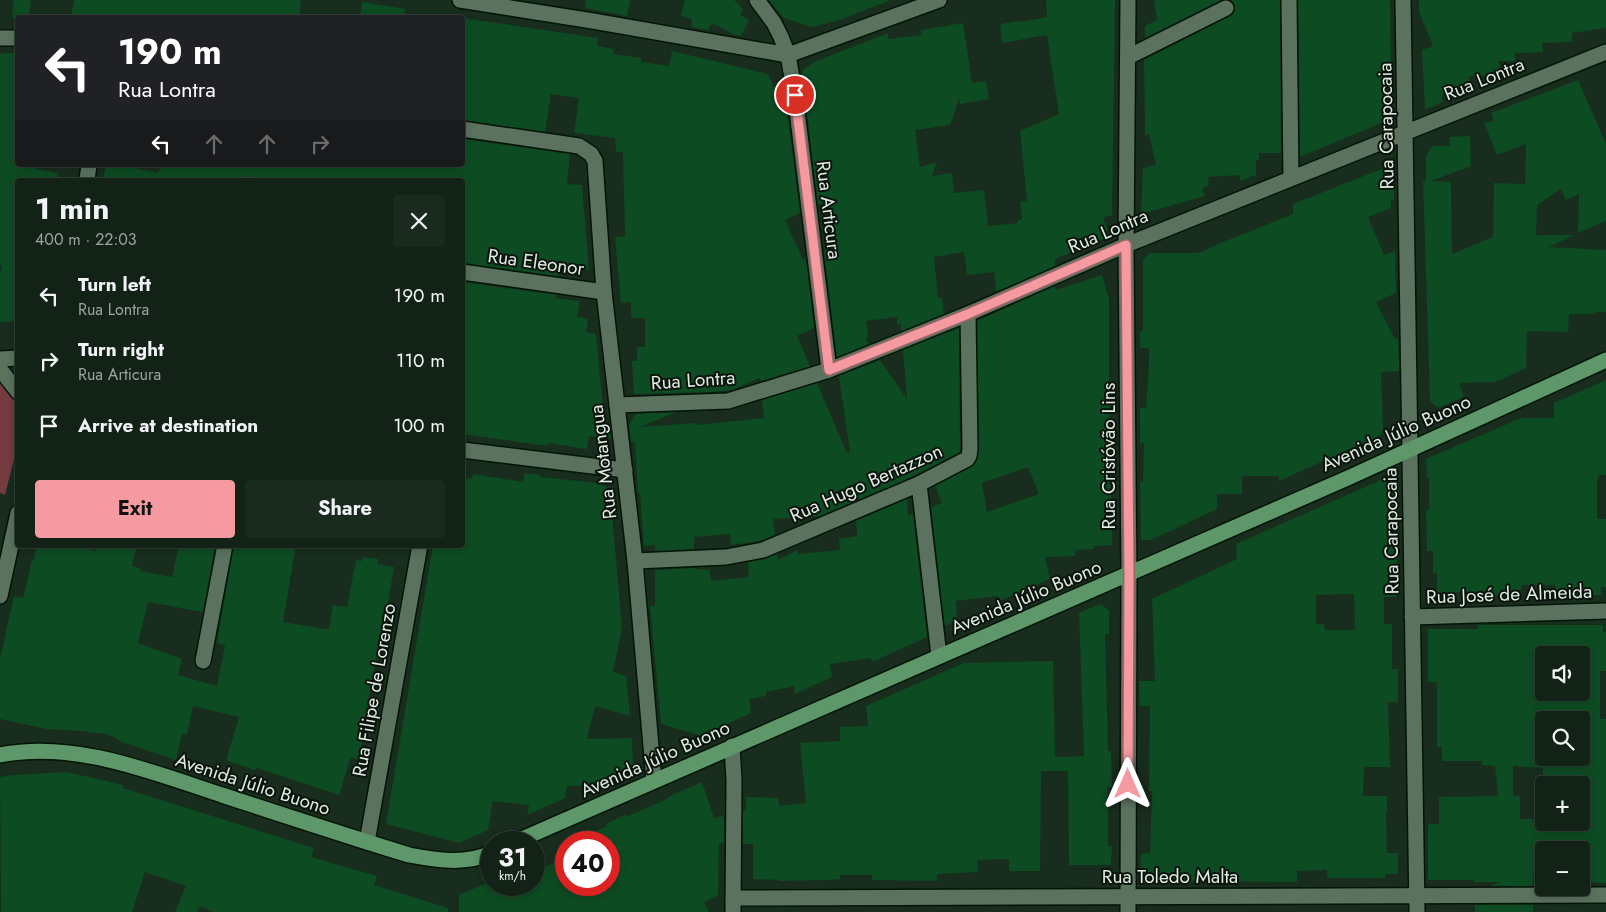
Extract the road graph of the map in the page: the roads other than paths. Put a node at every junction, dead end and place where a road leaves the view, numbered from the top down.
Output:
1 (460, 0) edge
2 (756, 0) edge
3 (939, 0) edge
4 (1128, 0) edge
5 (1289, 0) edge
6 (1403, 0) edge
7 (1226, 8) dead end
8 (0, 38) edge
9 (15, 38) edge
10 (1606, 52) edge
11 (788, 55) junction
12 (1128, 57) junction
13 (465, 129) edge
14 (1406, 131) junction
15 (1291, 178) junction
16 (1126, 245) junction
17 (465, 272) edge
18 (604, 292) junction
19 (968, 314) junction
20 (15, 358) edge
21 (0, 359) edge
22 (1606, 360) edge
23 (0, 369) edge
24 (829, 370) junction
25 (15, 388) edge
26 (617, 405) junction
27 (1410, 449) junction
28 (465, 450) edge
29 (625, 470) junction
30 (919, 484) junction
31 (15, 527) edge
32 (224, 548) edge
33 (419, 548) edge
34 (635, 561) junction
35 (1129, 574) junction
36 (0, 596) edge
37 (1606, 611) edge
38 (1412, 617) junction
39 (938, 656) junction
40 (202, 661) dead end
41 (732, 746) junction
42 (0, 755) edge
43 (654, 781) junction
44 (540, 831) edge
45 (367, 842) junction
46 (480, 856) edge
47 (1418, 895) junction
48 (1606, 895) edge
49 (1128, 897) junction
50 (733, 905) edge
51 (1128, 912) edge
52 (1417, 912) edge

1 - 11 street
2 - 11 street, Rua Articura
3 - 11 street
4 - 12 street, Rua Cristóvão Lins
5 - 15 street
6 - 14 street, Rua Carapocaia
7 - 12 street
8 - 9 street
10 - 14 street, Rua Lontra
11 - 24 street, Rua Articura
12 - 16 street, Rua Cristóvão Lins
13 - 18 street, Rua Motangua
14 - 15 street, Rua Lontra
14 - 27 street, Rua Carapocaia
15 - 16 street, Rua Lontra
16 - 19 street, Rua Lontra
16 - 35 street, Rua Cristóvão Lins
17 - 18 street, Rua Eleonor
18 - 26 street, Rua Motangua
19 - 24 street, Rua Lontra
19 - 30 street, Rua Hugo Bertazzon
20 - 21 street
22 - 27 main road, Avenida Júlio Buono
23 - 25 street
24 - 26 street, Rua Lontra
26 - 29 street, Rua Motangua
27 - 35 main road, Avenida Júlio Buono
27 - 38 street, Rua Carapocaia
28 - 29 street
29 - 34 street, Rua Motangua
30 - 34 street, Rua Hugo Bertazzon
30 - 39 street
31 - 36 street
32 - 40 street
33 - 45 street, Rua Filipe de Lorenzo
34 - 43 street, Rua Motangua
35 - 39 main road, Avenida Júlio Buono
35 - 49 street, Rua Cristóvão Lins
37 - 38 street, Rua José de Almeida
38 - 47 street, Rua Carapocaia
39 - 41 main road, Avenida Júlio Buono
41 - 43 main road, Avenida Júlio Buono
41 - 50 street
42 - 45 main road, Avenida Júlio Buono
43 - 44 main road, Avenida Júlio Buono
45 - 46 main road, Avenida Júlio Buono
47 - 48 street, Rua Toledo Malta
47 - 49 street, Rua Toledo Malta
47 - 52 street, Rua Carapocaia
49 - 50 street, Rua Toledo Malta
49 - 51 street, Rua Cristóvão Lins

